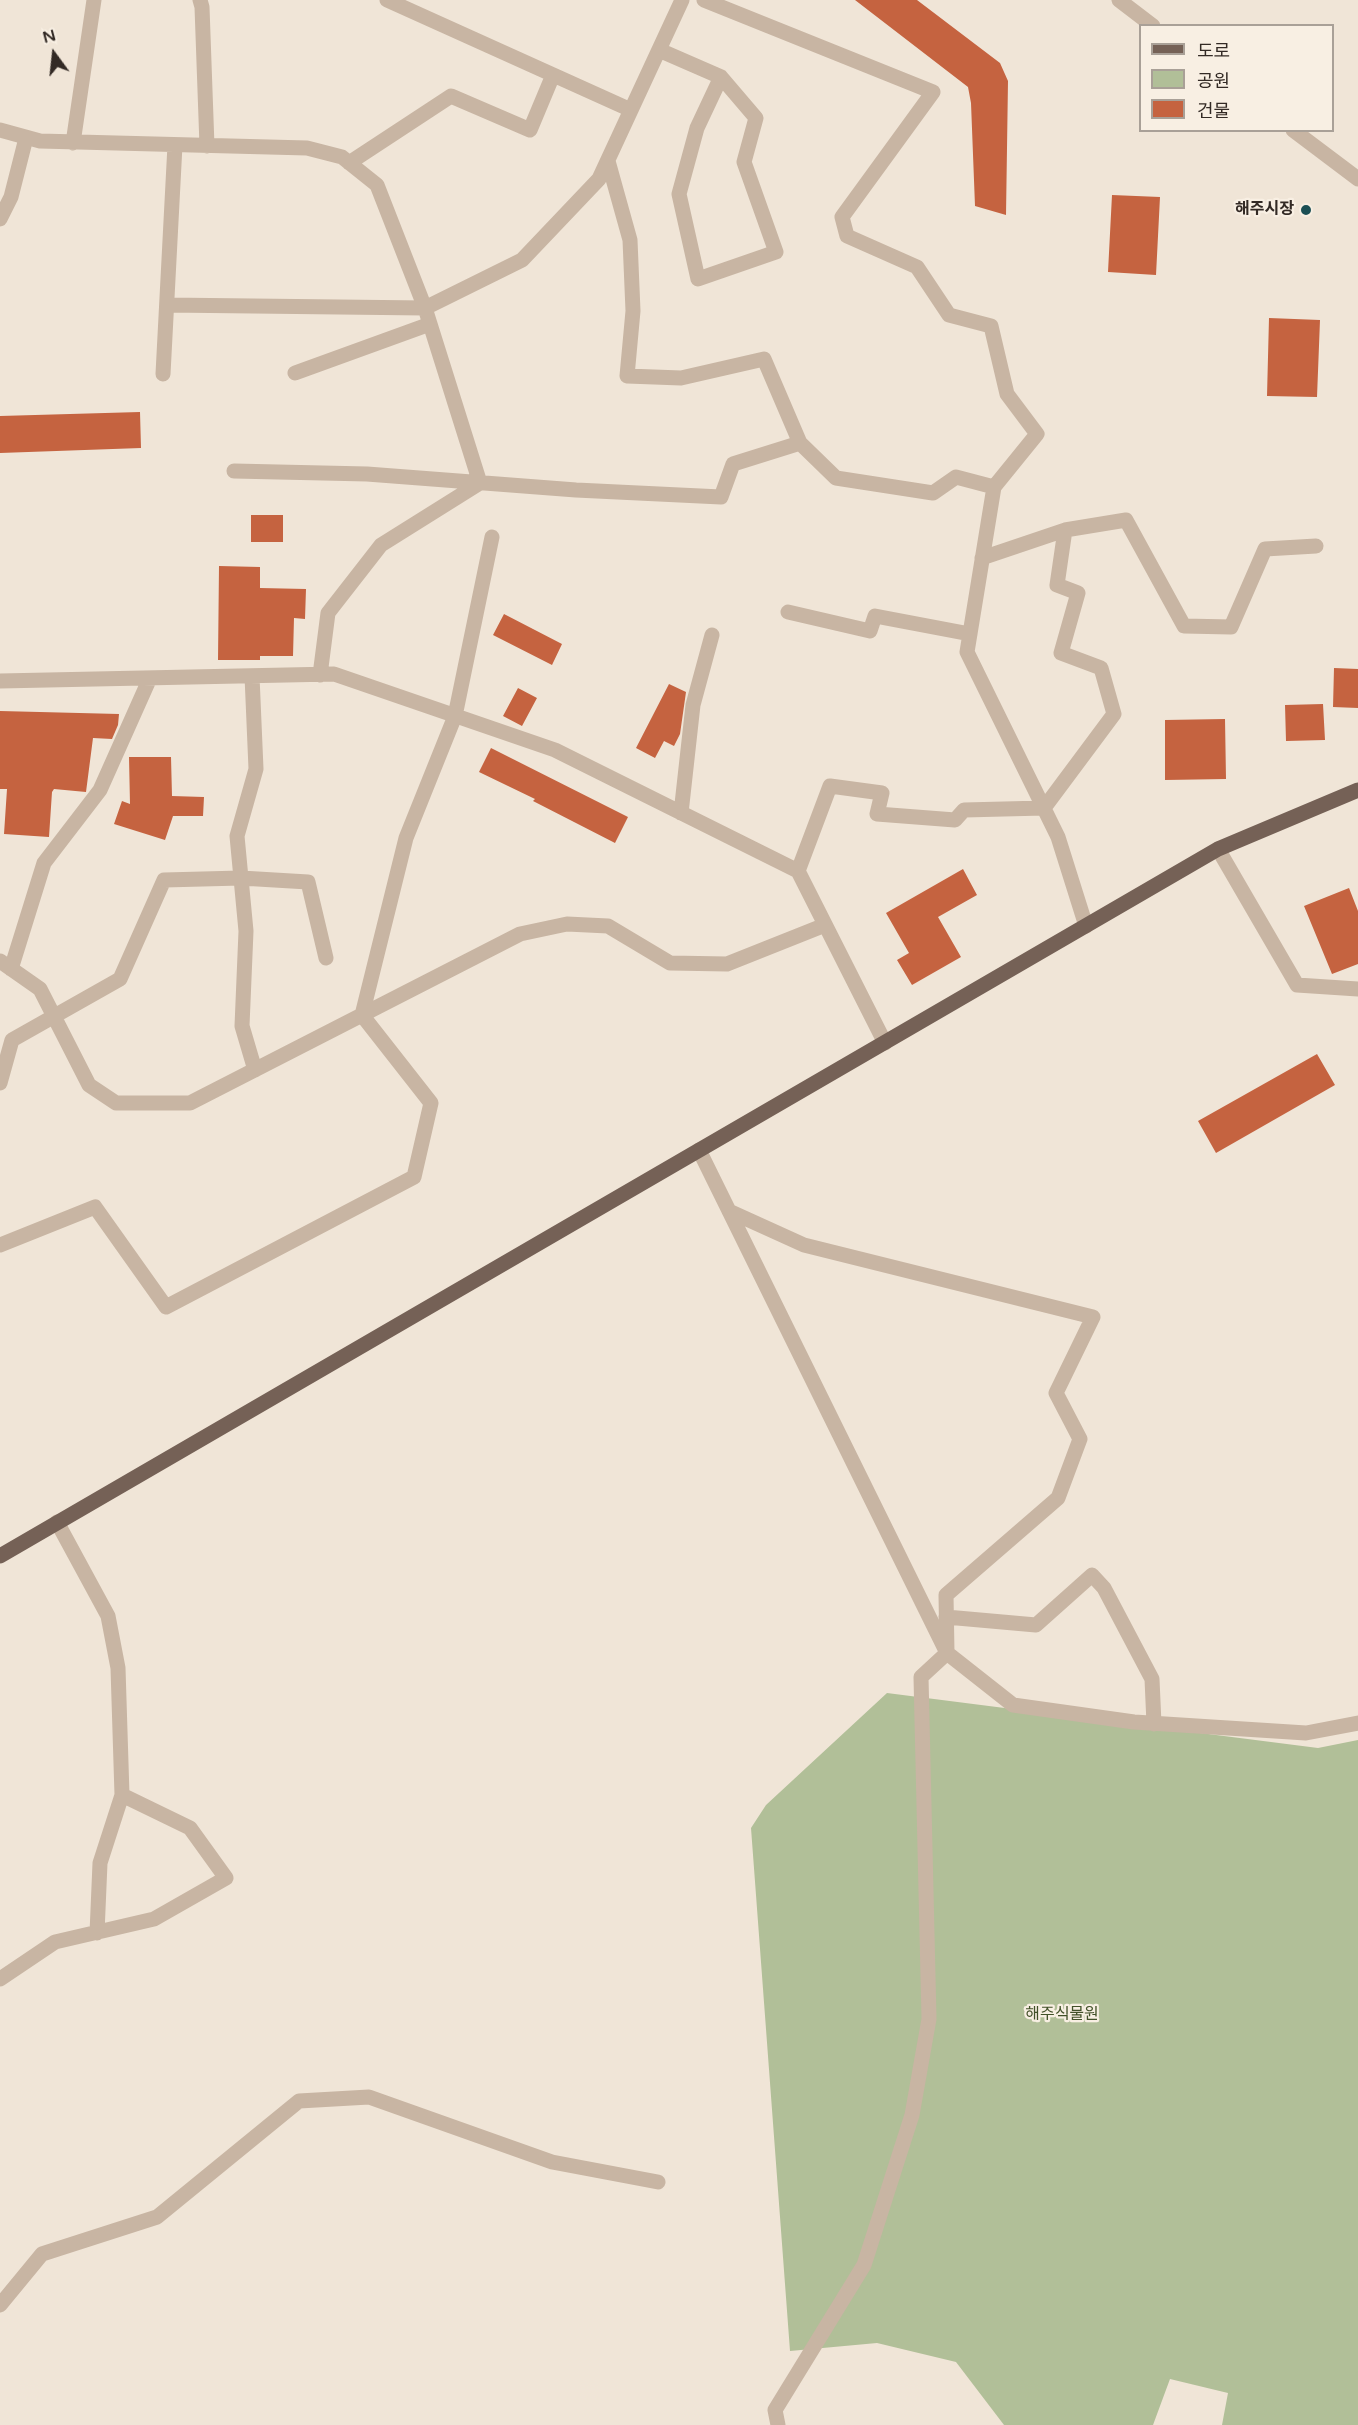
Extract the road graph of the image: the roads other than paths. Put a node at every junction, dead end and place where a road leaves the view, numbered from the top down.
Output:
1 (94, 0) edge
2 (200, 0) edge
3 (387, 0) edge
4 (682, 0) edge
5 (704, 0) edge
6 (1119, 0) edge
7 (1150, 24) edge
8 (659, 50) junction
9 (553, 75) junction
10 (721, 77) junction
11 (631, 110) junction
12 (0, 130) edge
13 (1296, 132) edge
14 (26, 138) junction
15 (72, 143) junction
16 (175, 145) junction
17 (207, 146) junction
18 (608, 161) junction
19 (349, 163) junction
20 (1358, 179) edge
21 (0, 219) edge
22 (167, 305) junction
23 (425, 308) junction
24 (430, 324) junction
25 (295, 373) dead end
26 (163, 374) dead end
27 (800, 443) junction
28 (234, 471) dead end
29 (480, 483) junction
30 (994, 487) junction
31 (1065, 530) junction
32 (492, 537) dead end
33 (1316, 546) dead end
34 (982, 558) junction
35 (788, 612) dead end
36 (970, 634) junction
37 (712, 635) dead end
38 (320, 675) junction
39 (252, 676) junction
40 (150, 678) junction
41 (0, 681) edge
42 (455, 716) junction
43 (1358, 790) edge
44 (1044, 808) junction
45 (681, 813) junction
46 (1218, 849) junction
47 (798, 871) junction
48 (241, 878) junction
49 (825, 925) junction
50 (1086, 926) junction
51 (326, 958) dead end
52 (6, 965) edge
53 (1358, 989) edge
54 (362, 1015) junction
55 (54, 1017) junction
56 (885, 1042) junction
57 (255, 1070) junction
58 (0, 1083) edge
59 (699, 1150) junction
60 (729, 1211) junction
61 (0, 1245) edge
62 (57, 1522) junction
63 (0, 1556) edge
64 (946, 1617) junction
65 (947, 1653) junction
66 (1154, 1724) junction
67 (1358, 1724) edge
68 (122, 1795) junction
69 (97, 1933) junction
70 (0, 1979) edge
71 (658, 2182) dead end
72 (0, 2305) edge
73 (778, 2425) edge

1 - 15 street
2 - 17 street
3 - 9 street
4 - 8 street
5 - 30 street
6 - 7 street
8 - 10 street
8 - 11 street
9 - 11 street
9 - 19 street
10 - 10 street
11 - 18 street
12 - 14 street
13 - 20 street
14 - 15 street
14 - 21 street
15 - 16 street
16 - 17 street
16 - 22 street
17 - 19 street
18 - 23 street
18 - 27 street
19 - 23 street
22 - 23 street
22 - 26 street
23 - 24 street
24 - 25 street
24 - 29 street
27 - 29 street
27 - 30 street
28 - 29 street
29 - 38 street
30 - 34 street
31 - 33 street
31 - 34 street
31 - 44 street
32 - 42 street
34 - 36 street
35 - 36 street
36 - 44 street
37 - 45 street
38 - 39 street
38 - 42 street
39 - 40 street
39 - 48 street
40 - 41 street
40 - 52 street
42 - 45 street
42 - 54 street
43 - 46 main road
44 - 47 street
44 - 50 street
45 - 47 street
46 - 50 main road
46 - 53 street
47 - 49 street
48 - 51 street
48 - 55 street
48 - 57 street
49 - 54 street
49 - 56 street
50 - 56 main road
52 - 55 street
54 - 57 street
54 - 61 street
55 - 57 street
55 - 58 street
56 - 59 main road
59 - 60 street
59 - 62 main road
60 - 64 street
60 - 65 street
62 - 63 main road
62 - 68 street
64 - 65 street
64 - 66 street
65 - 66 street
65 - 73 street
66 - 67 street
68 - 69 street
68 - 69 street
69 - 70 street
71 - 72 street

